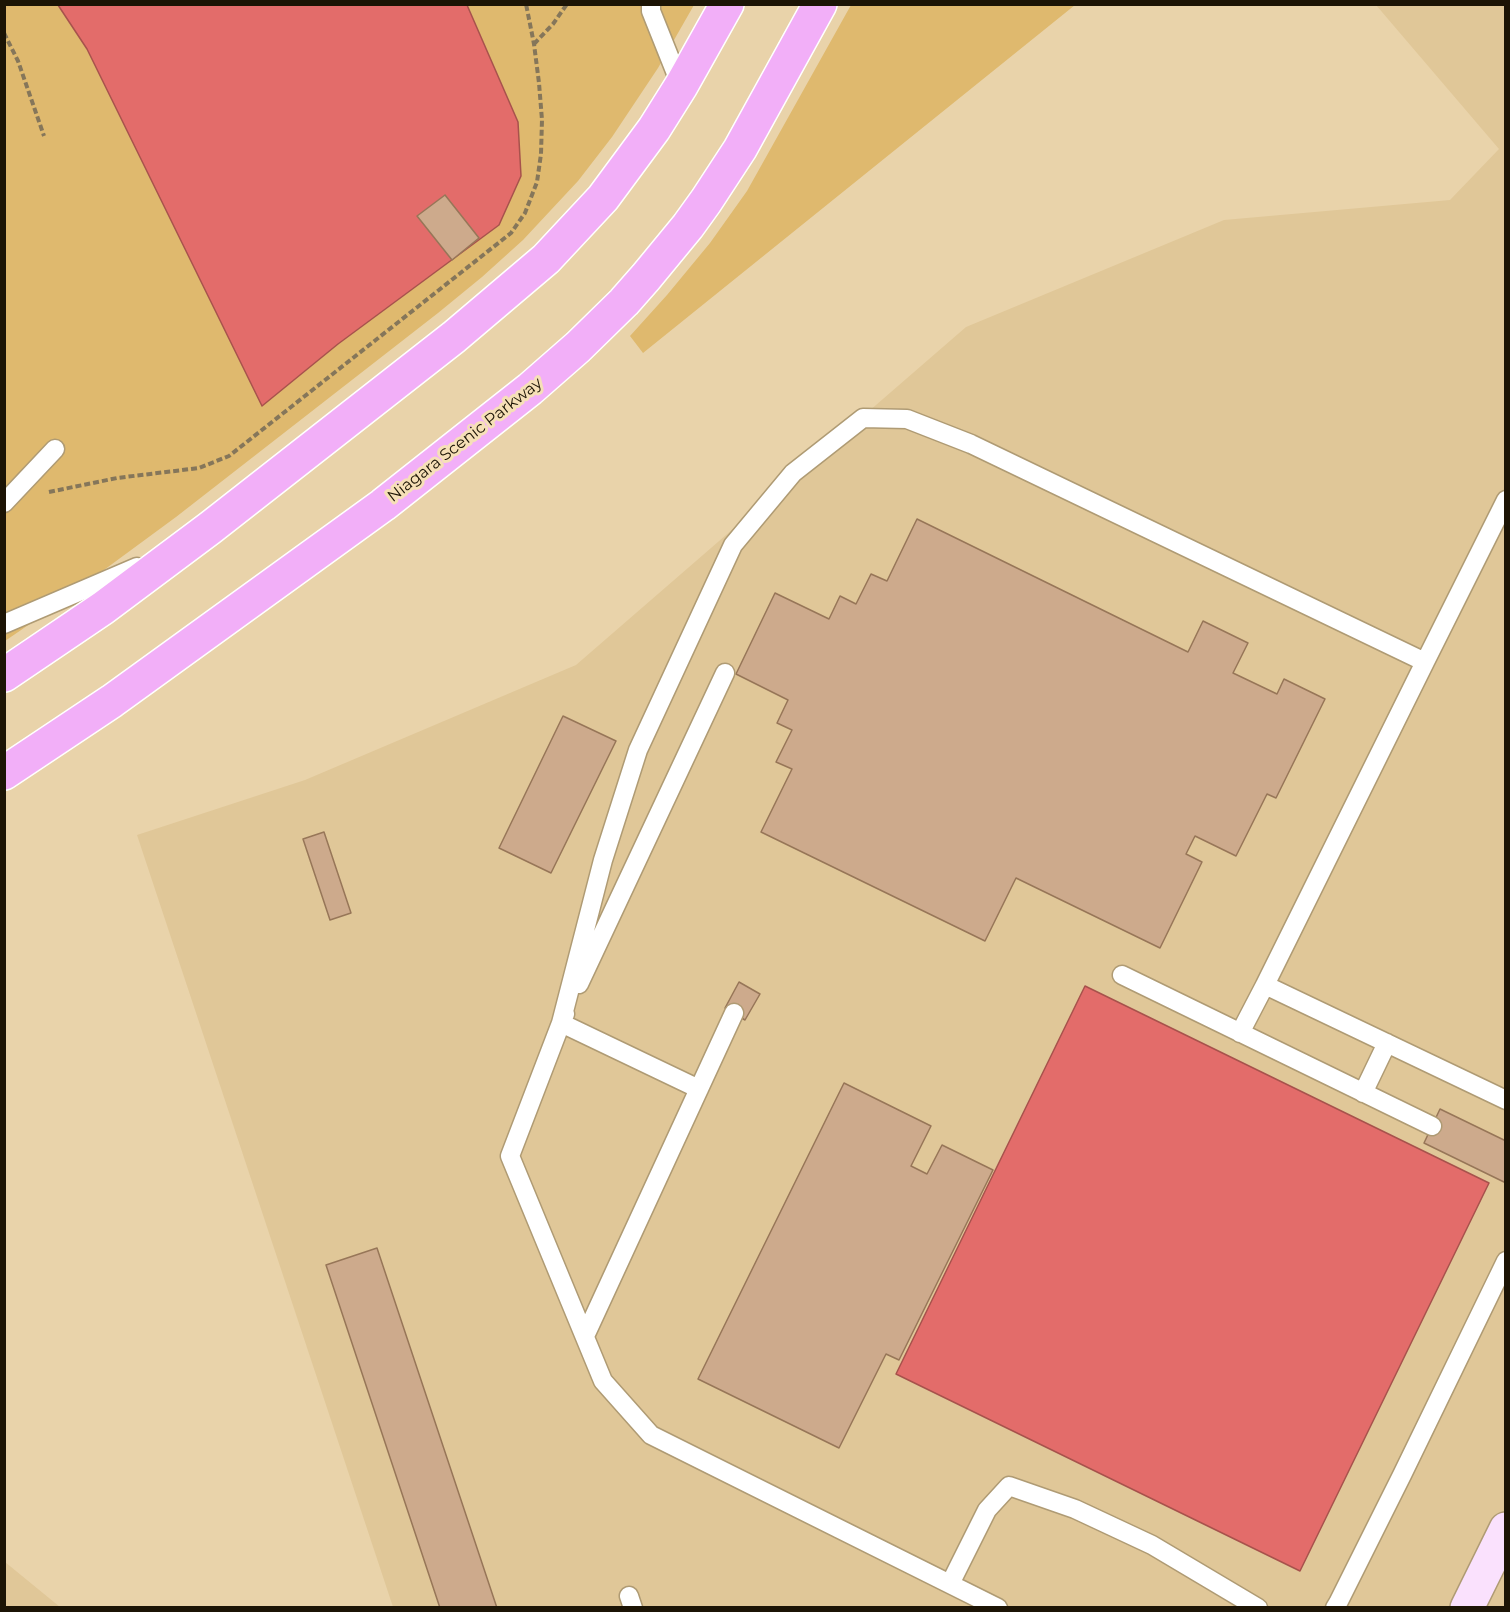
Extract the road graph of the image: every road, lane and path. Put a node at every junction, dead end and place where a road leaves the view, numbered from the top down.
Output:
1 (526, 4) edge
2 (567, 4) edge
3 (651, 4) edge
4 (727, 4) edge
5 (820, 4) edge
6 (4, 33) edge
7 (534, 44) junction
8 (681, 86) junction
9 (44, 136) dead end
10 (55, 449) dead end
11 (1506, 500) edge
12 (5, 502) edge
13 (210, 528) junction
14 (4, 624) edge
15 (1425, 662) junction
16 (725, 673) dead end
17 (4, 675) edge
18 (4, 773) edge
19 (1122, 975) dead end
20 (1265, 985) junction
21 (734, 1013) dead end
22 (561, 1023) junction
23 (1240, 1033) junction
24 (1387, 1043) junction
25 (699, 1089) junction
26 (1363, 1093) junction
27 (1506, 1100) edge
28 (1432, 1126) dead end
29 (1506, 1262) edge
30 (585, 1336) junction
31 (1506, 1529) edge
32 (950, 1584) junction
33 (998, 1608) edge
34 (1258, 1608) edge
35 (1335, 1608) edge
36 (1467, 1608) edge

1 - 7 path
2 - 7 path
3 - 8 lane
4 - 8 highway
5 - 18 highway, Niagara Scenic Parkway
6 - 9 path
7 - 12 path
8 - 13 highway
10 - 12 lane
11 - 15 lane
13 - 14 lane
13 - 17 highway
15 - 20 lane
15 - 22 lane
16 - 22 lane
19 - 23 lane
20 - 23 lane
20 - 24 lane
21 - 25 lane
22 - 25 lane
22 - 30 lane
23 - 26 lane
24 - 26 lane
24 - 27 lane
25 - 30 lane
26 - 28 lane
29 - 35 lane
30 - 32 lane
31 - 36 main road
32 - 33 lane
32 - 34 lane

